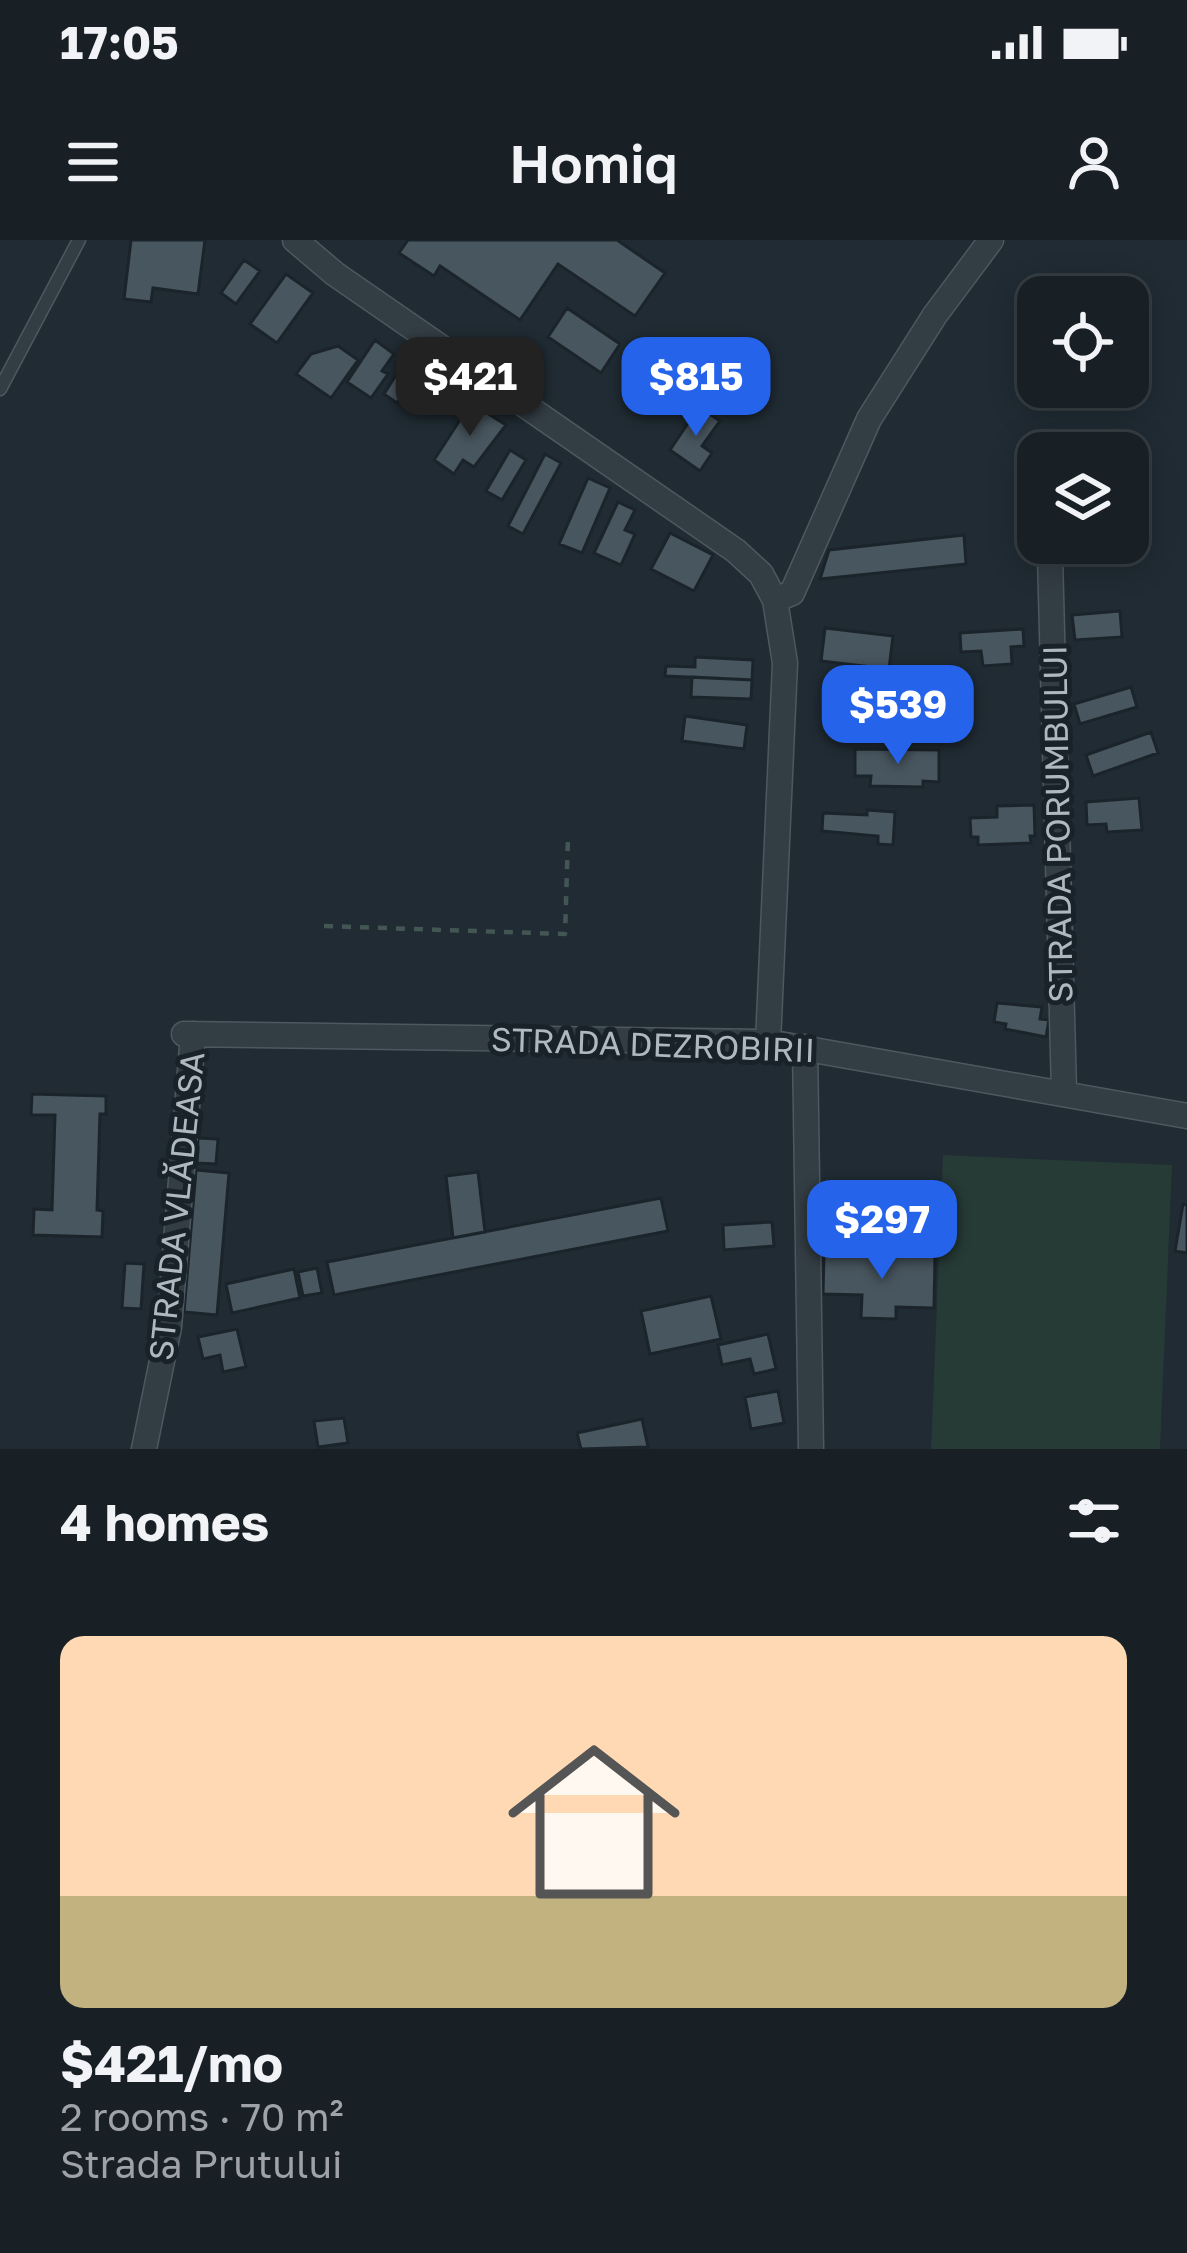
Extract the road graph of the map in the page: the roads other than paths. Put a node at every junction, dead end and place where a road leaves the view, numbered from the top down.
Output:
1 (80, 240) edge
2 (296, 240) edge
3 (991, 240) edge
4 (0, 389) edge
5 (1050, 564) edge
6 (775, 600) junction
7 (188, 1034) joint
8 (768, 1042) junction
9 (805, 1047) junction
10 (1064, 1092) junction
11 (1187, 1116) edge
12 (144, 1449) edge
13 (811, 1449) edge

1 - 4 lane
2 - 6 street
3 - 6 street
5 - 10 street, STRADA PORUMBULUI
6 - 8 street
7 - 8 street, STRADA DEZROBIRII
7 - 12 street, STRADA VLĂDEASA
8 - 9 street, STRADA DEZROBIRII
9 - 10 street, STRADA DEZROBIRII
9 - 13 street
10 - 11 street, STRADA DEZROBIRII

